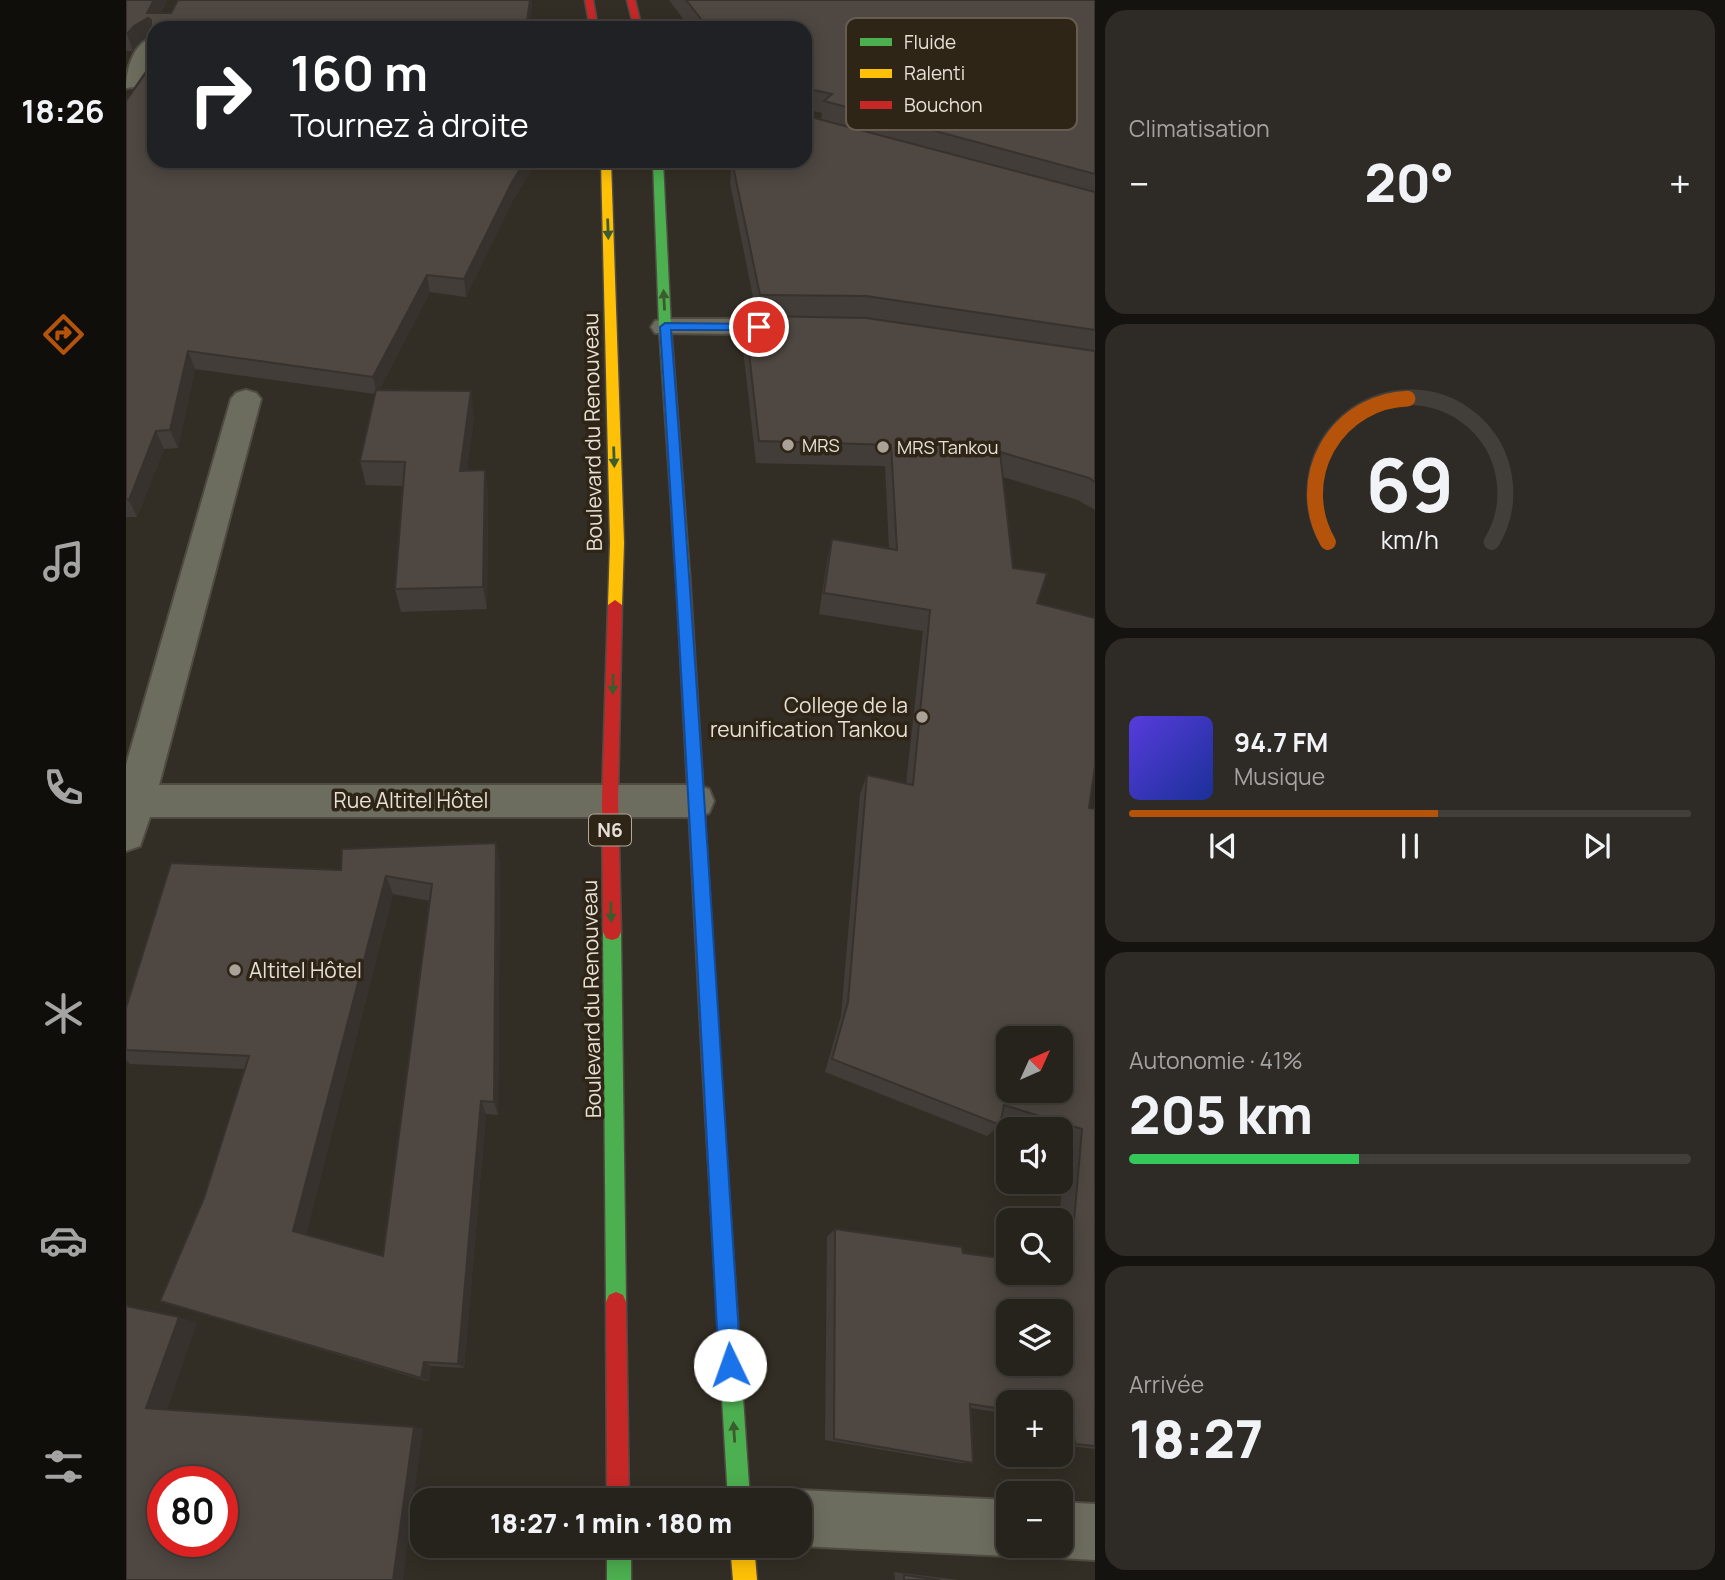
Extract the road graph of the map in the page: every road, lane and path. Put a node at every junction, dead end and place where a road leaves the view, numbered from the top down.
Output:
1 (589, 0) edge
2 (631, 0) edge
3 (593, 21) edge
4 (636, 21) edge
5 (144, 55) edge
6 (126, 82) edge
7 (607, 168) edge
8 (658, 168) edge
9 (665, 327) junction
10 (847, 328) edge
11 (246, 399) dead end
12 (610, 799) junction
13 (695, 801) junction
14 (129, 812) edge
15 (618, 1488) edge
16 (738, 1488) edge
17 (812, 1519) edge
18 (996, 1527) edge
19 (1073, 1531) edge
20 (1095, 1532) edge
21 (619, 1558) edge
22 (743, 1558) edge
23 (619, 1580) edge
24 (745, 1580) edge

1 - 3 highway
2 - 4 highway
5 - 6 street
7 -> 12 highway, Boulevard du Renouveau / N6
9 -> 8 highway
9 - 10 street
9 - 13 highway
11 - 14 street
12 - 13 street, Rue Altitel Hôtel
12 - 14 street, Rue Altitel Hôtel
12 -> 15 highway, Boulevard du Renouveau / N6
16 -> 13 highway
17 - 18 street
19 - 20 street
21 - 23 highway
22 - 24 highway

